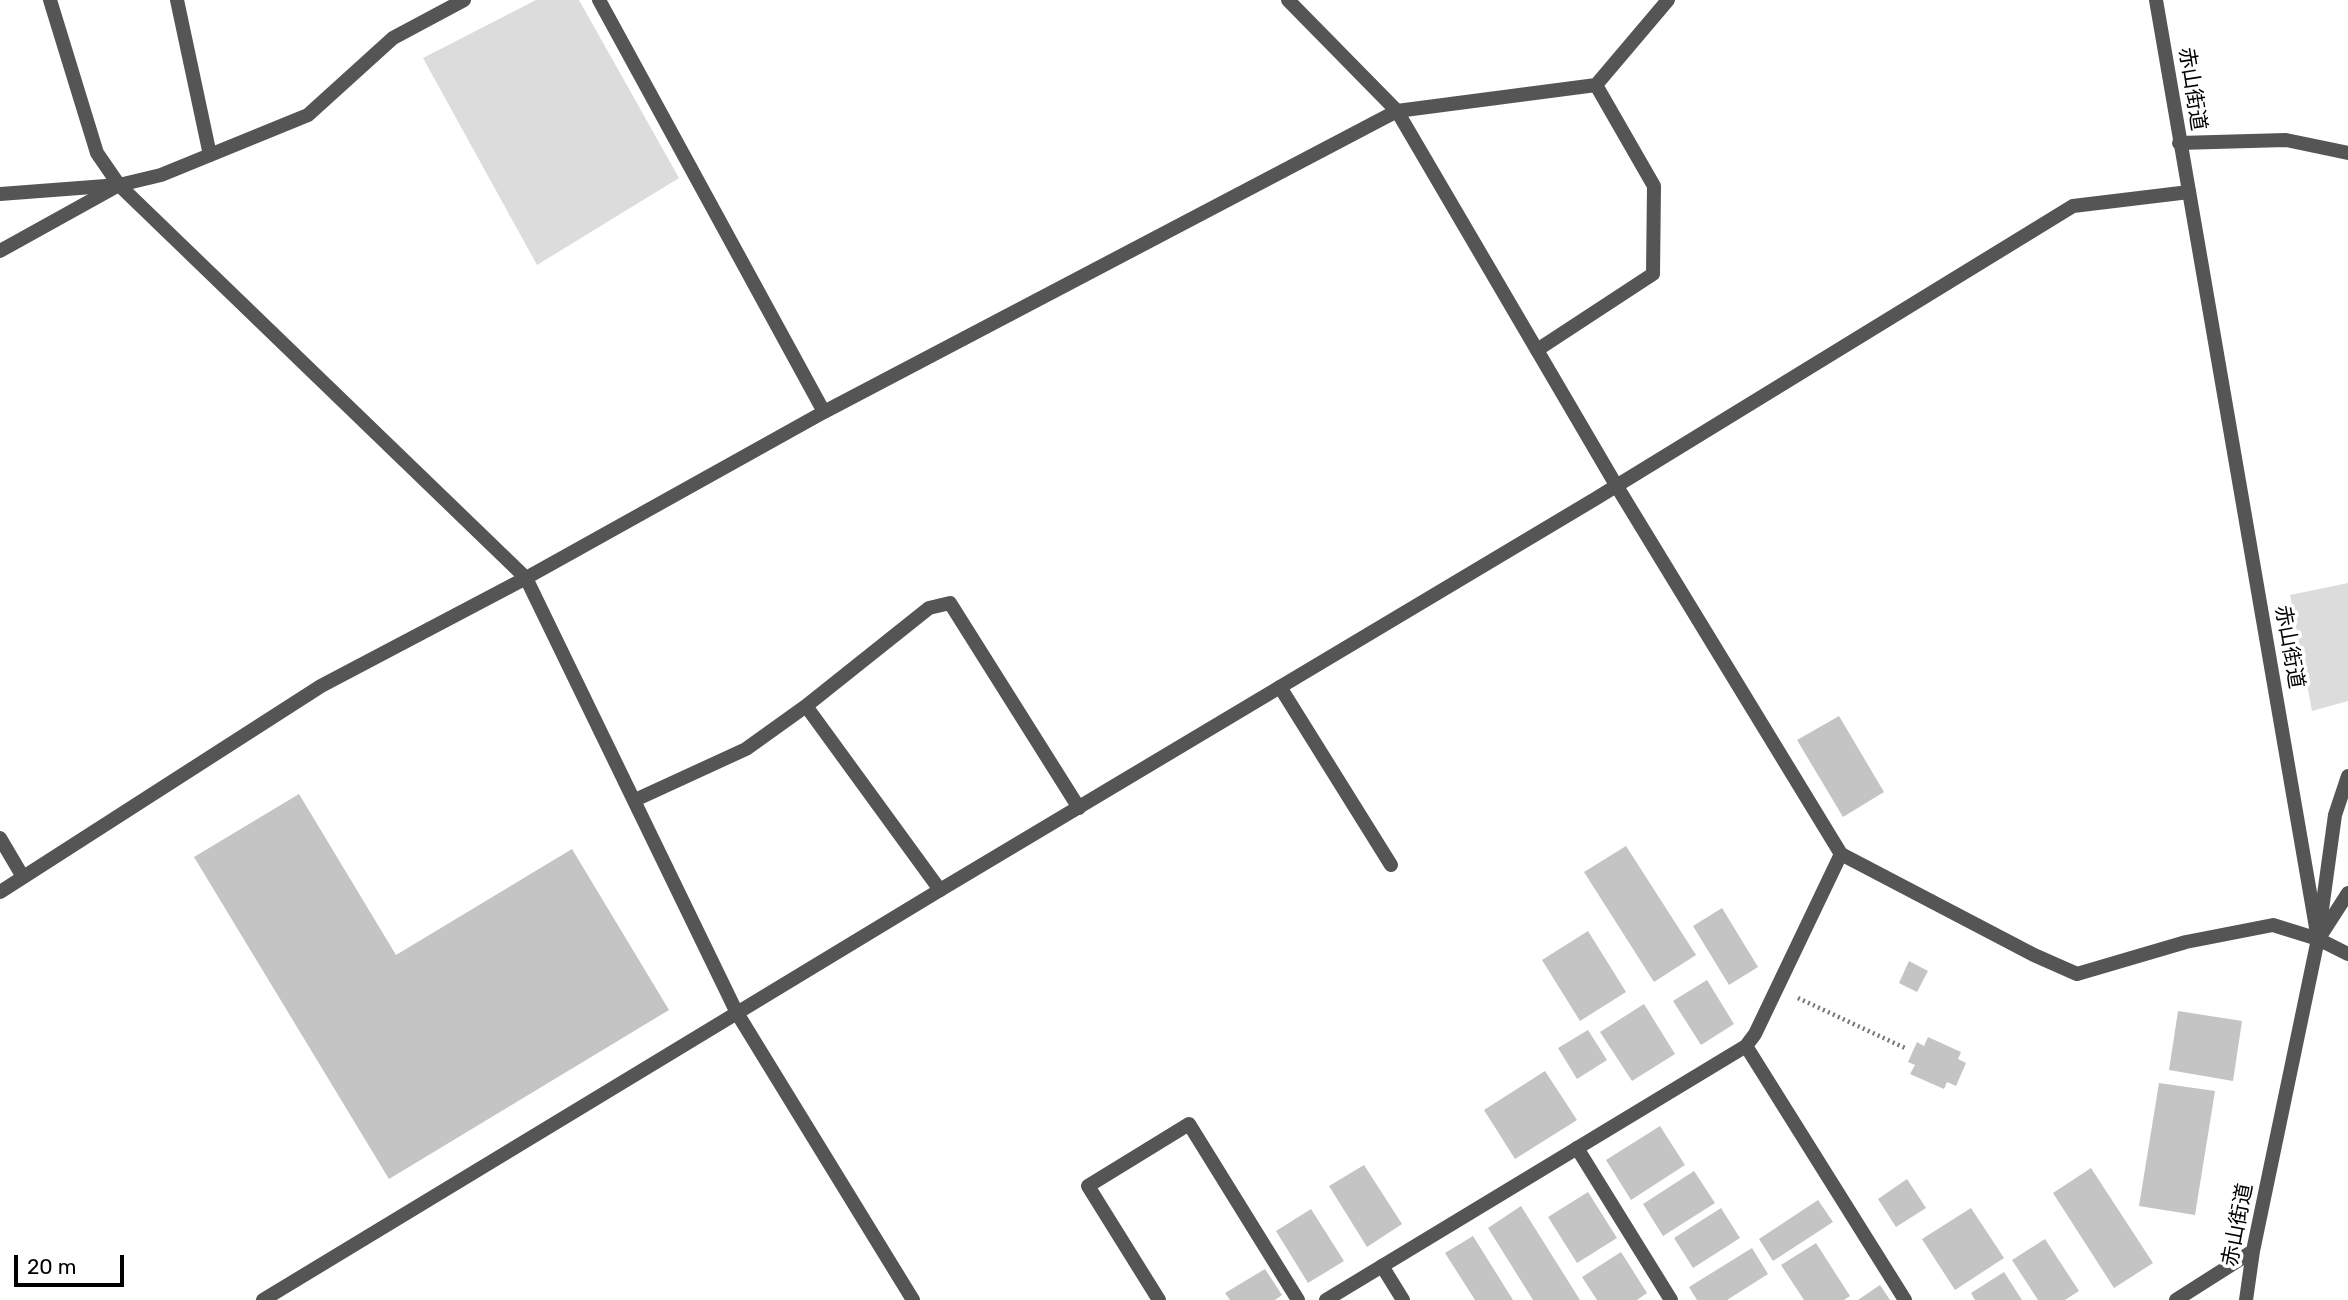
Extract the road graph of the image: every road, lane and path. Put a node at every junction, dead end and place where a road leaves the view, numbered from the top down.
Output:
1 (50, 0) edge
2 (177, 0) edge
3 (464, 0) edge
4 (598, 0) edge
5 (1288, 0) edge
6 (1668, 0) edge
7 (2156, 0) edge
8 (1596, 85) junction
9 (1396, 111) junction
10 (2179, 143) junction
11 (2348, 153) edge
12 (210, 155) junction
13 (119, 185) junction
14 (2189, 192) junction
15 (0, 194) edge
16 (0, 251) edge
17 (1537, 350) junction
18 (824, 412) junction
19 (1616, 485) junction
20 (526, 578) junction
21 (1280, 687) junction
22 (806, 706) junction
23 (2348, 776) edge
24 (635, 800) junction
25 (1079, 808) junction
26 (0, 838) edge
27 (1841, 854) junction
28 (1391, 865) dead end
29 (23, 877) junction
30 (940, 890) junction
31 (0, 892) edge
32 (2348, 893) edge
33 (2318, 939) junction
34 (2348, 954) edge
35 (1778, 988) junction
36 (737, 1013) junction
37 (1746, 1046) junction
38 (1905, 1048) dead end
39 (1577, 1148) junction
40 (2253, 1251) junction
41 (1382, 1266) junction
42 (263, 1300) edge
43 (914, 1300) edge
44 (1159, 1300) edge
45 (1298, 1300) edge
46 (1326, 1300) edge
47 (1403, 1300) edge
48 (1671, 1300) edge
49 (1905, 1300) edge
50 (2176, 1300) edge
51 (2246, 1300) edge

1 - 13 street
2 - 12 street
3 - 12 street
4 - 18 street
5 - 9 street
6 - 8 street
7 - 10 street, 赤山街道
8 - 9 street
8 - 17 street
9 - 17 street
9 - 18 street
10 - 11 street
10 - 14 street, 赤山街道
12 - 13 street
13 - 15 street
13 - 16 street
13 - 20 street
14 - 19 street
14 - 33 street, 赤山街道
17 - 19 street
18 - 20 street
19 - 21 street
19 - 27 street
20 - 24 street
20 - 29 street
21 - 25 street
21 - 28 street
22 - 24 street
22 - 25 street
22 - 30 street
23 - 33 street
24 - 36 street
25 - 30 street
26 - 29 street
27 - 33 street
27 - 35 street
29 - 31 street
30 - 36 street
32 - 33 street
33 - 34 street
33 - 40 street, 赤山街道
35 - 37 street
35 - 38 path
36 - 42 street
36 - 43 street
37 - 39 street
37 - 49 street
39 - 41 street
39 - 48 street
40 - 50 street
40 - 51 street, 赤山街道
41 - 46 street
41 - 47 street
44 - 45 street

